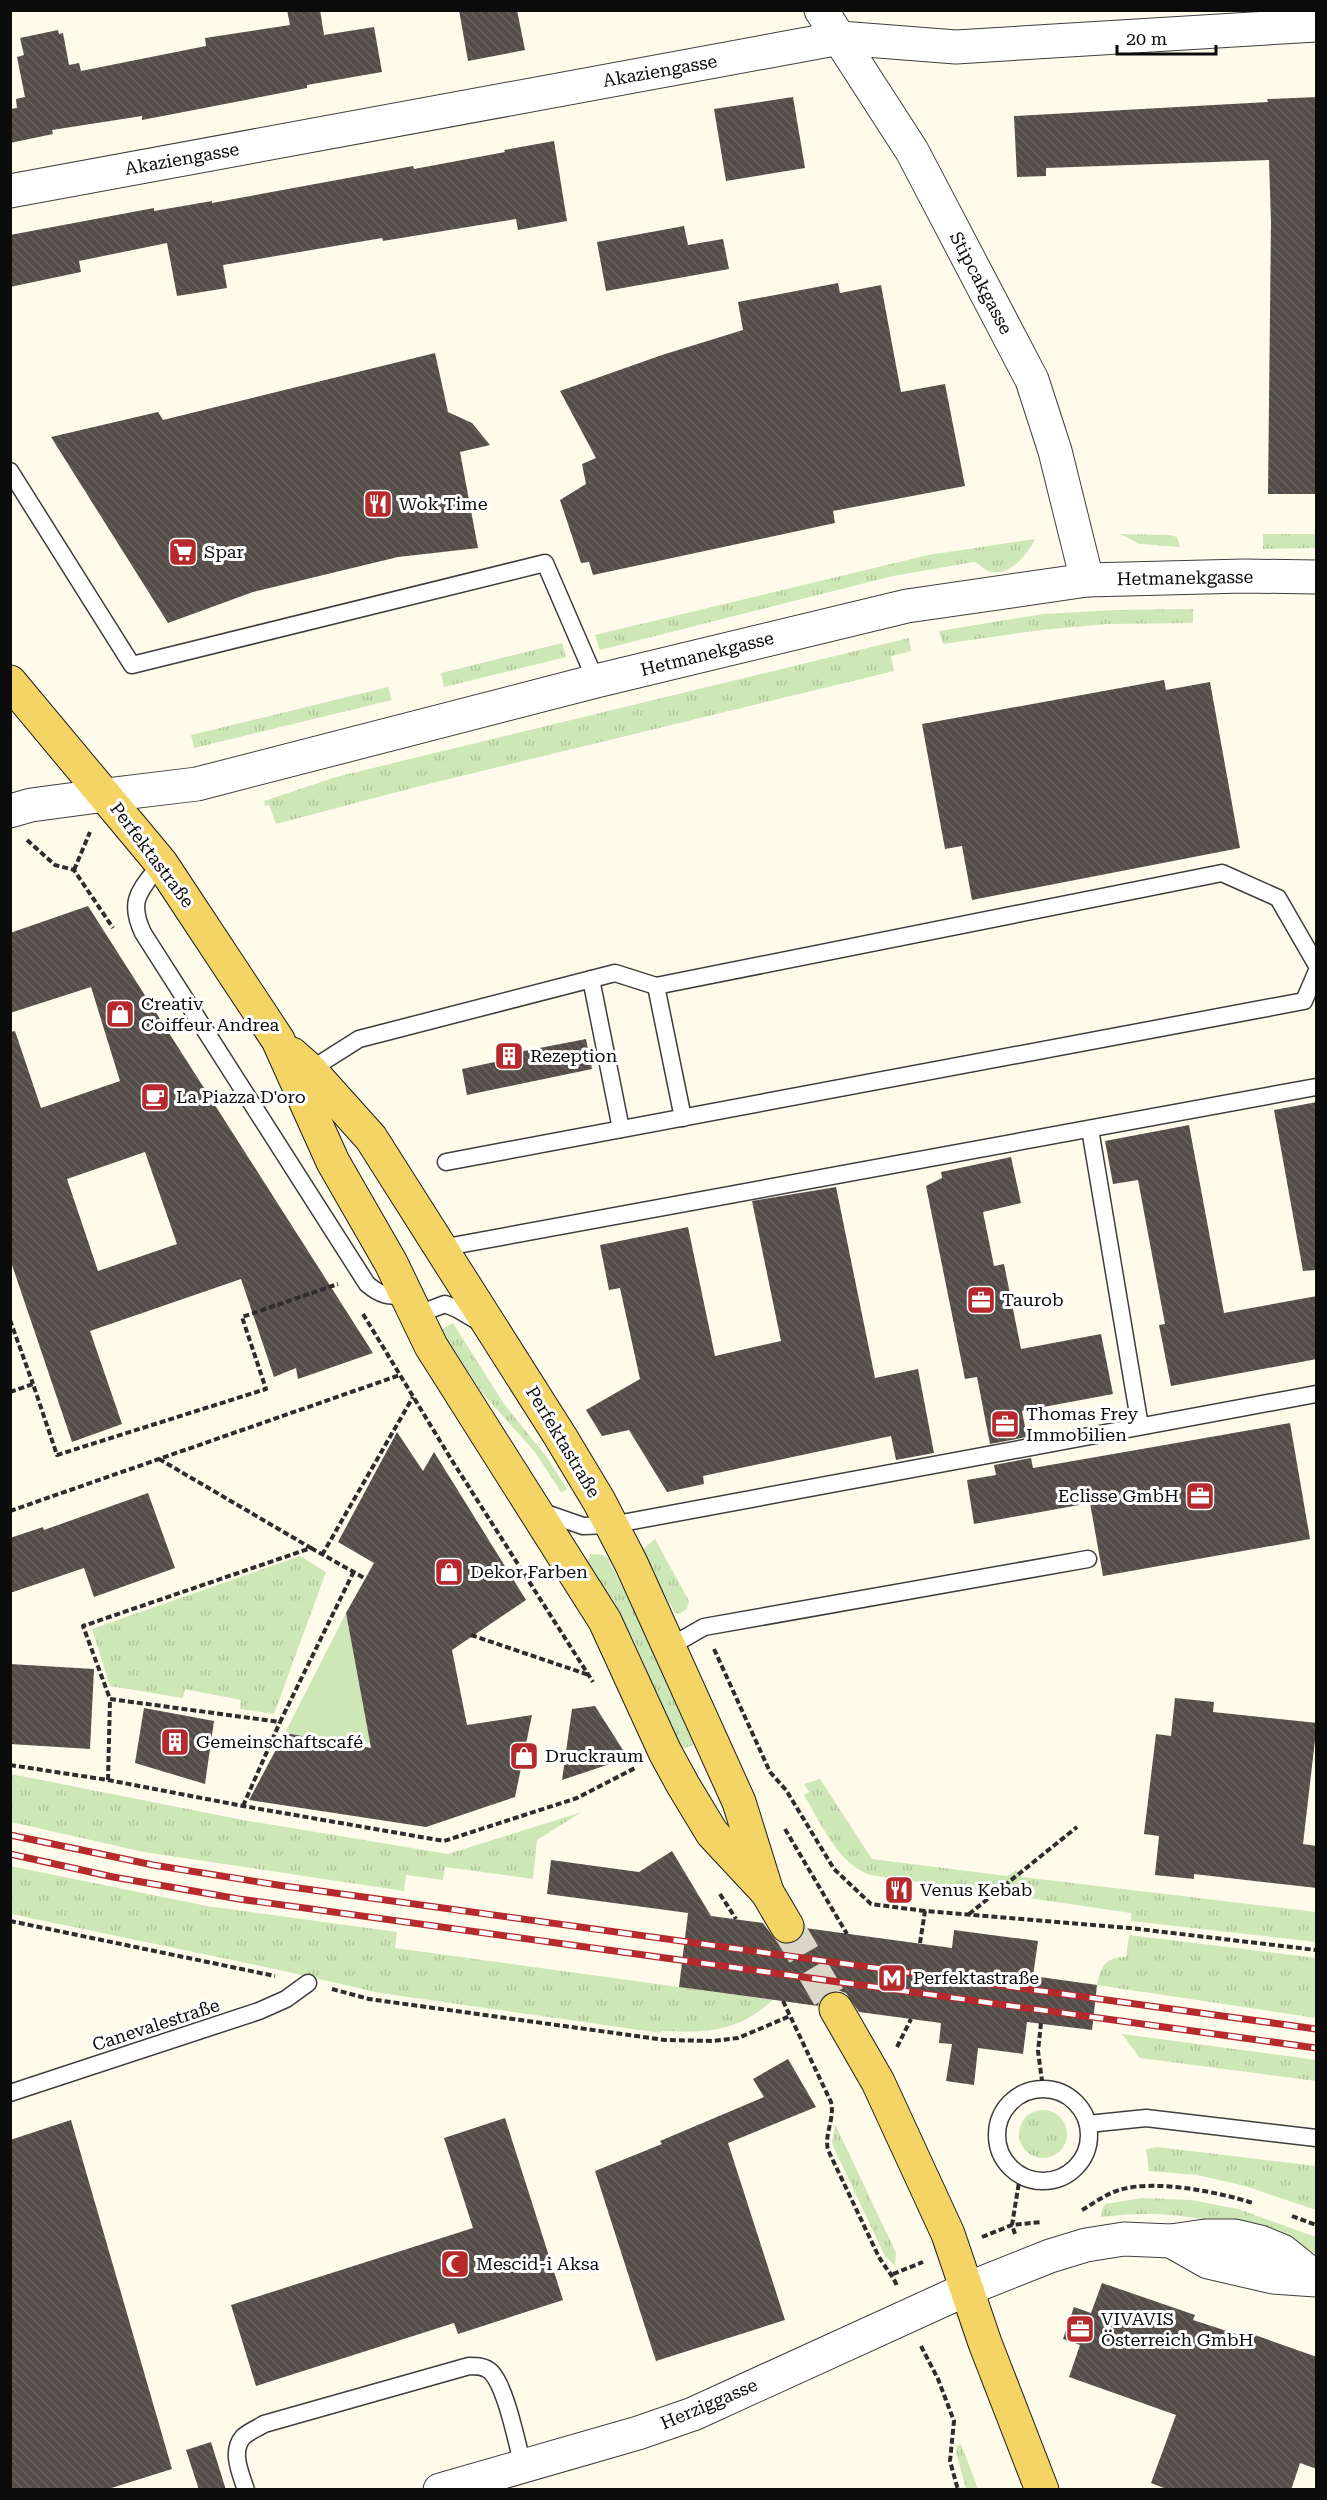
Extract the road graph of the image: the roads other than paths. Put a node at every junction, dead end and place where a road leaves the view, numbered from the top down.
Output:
1 (821, 10) edge
2 (1317, 25) edge
3 (840, 38) junction
4 (10, 191) edge
5 (10, 471) edge
6 (1317, 577) edge
7 (1087, 580) junction
8 (596, 681) junction
9 (10, 682) edge
10 (106, 795) junction
11 (16, 824) edge
12 (161, 863) junction
13 (1317, 964) edge
14 (1317, 973) edge
15 (591, 979) junction
16 (656, 986) junction
17 (278, 1040) junction
18 (310, 1070) junction
19 (1317, 1087) edge
20 (683, 1118) junction
21 (621, 1129) junction
22 (1090, 1129) junction
23 (446, 1162) dead end
24 (441, 1248) junction
25 (411, 1305) junction
26 (495, 1332) junction
27 (1317, 1394) edge
28 (1140, 1426) junction
29 (536, 1509) junction
30 (611, 1525) junction
31 (1088, 1559) dead end
32 (669, 1647) junction
33 (768, 1892) junction
34 (787, 1926) tunnel mouth
35 (308, 1983) road end
36 (836, 2009) tunnel mouth
37 (10, 2093) edge
38 (1088, 2124) junction
39 (1317, 2138) edge
40 (1317, 2279) edge
41 (967, 2289) junction
42 (523, 2466) junction
43 (462, 2486) edge
44 (246, 2490) edge
45 (1042, 2490) edge

1 - 3 street, Stipcakgasse
2 - 3 street, Akaziengasse
3 - 4 street, Akaziengasse
3 - 7 street, Stipcakgasse
5 - 8 lane
6 - 7 street, Hetmanekgasse
7 - 8 street, Hetmanekgasse
8 - 10 street, Hetmanekgasse
9 - 10 main road, Perfektastraße
10 - 11 street, Hetmanekgasse
10 - 12 main road, Perfektastraße
12 - 17 main road, Perfektastraße
12 - 25 lane
13 - 16 lane
14 - 20 lane
15 - 16 lane
15 - 18 lane
15 - 21 lane
16 - 20 lane
17 - 18 main road, Perfektastraße
17 - 25 main road, Perfektastraße
18 - 24 main road, Perfektastraße
19 - 22 lane
20 - 21 lane
21 - 23 lane
22 - 24 lane
22 - 28 lane
24 - 26 main road, Perfektastraße
25 - 26 lane
25 - 29 main road, Perfektastraße
26 - 30 main road, Perfektastraße
27 - 28 lane
28 - 30 lane
29 - 30 lane
29 - 33 main road, Perfektastraße
30 - 32 main road, Perfektastraße
31 - 32 lane
32 - 33 main road, Perfektastraße
33 - 34 main road, Perfektastraße
35 - 37 lane, Canevalestraße
36 - 41 main road
38 - 38 lane
38 - 39 lane
40 - 41 street, Herziggasse
41 - 42 street, Herziggasse
41 - 45 main road
42 - 43 street, Herziggasse
42 - 44 lane

